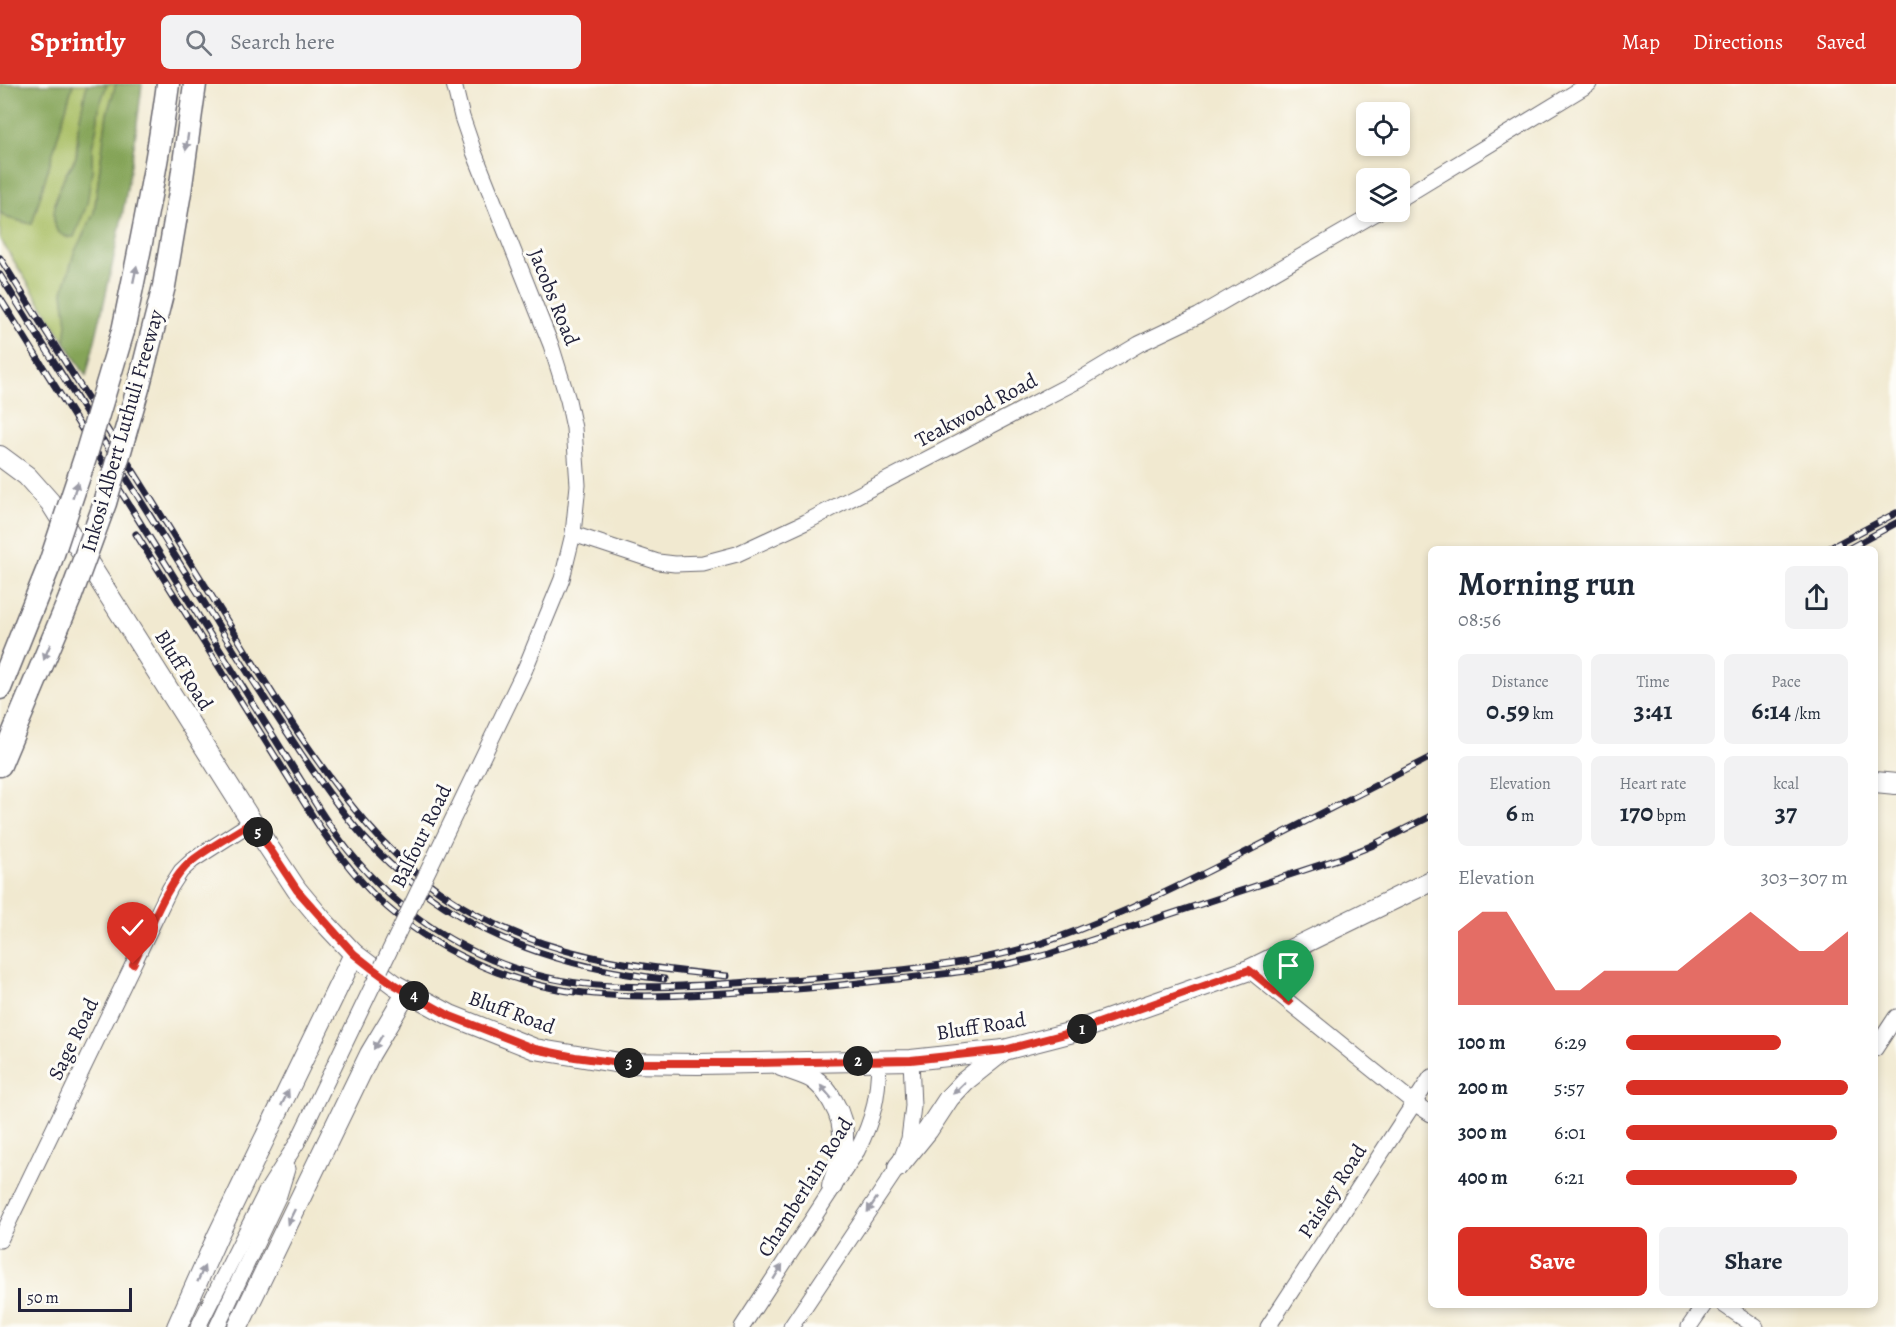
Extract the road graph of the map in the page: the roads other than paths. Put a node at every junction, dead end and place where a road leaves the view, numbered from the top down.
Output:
1 (168, 84) edge
2 (195, 84) edge
3 (454, 84) edge
4 (1589, 84) edge
5 (1410, 193) edge
6 (1361, 222) edge
7 (0, 456) edge
8 (573, 534) junction
9 (0, 688) edge
10 (0, 765) edge
11 (1878, 782) edge
12 (1896, 784) edge
13 (252, 822) junction
14 (1428, 883) edge
15 (354, 954) junction
16 (1249, 970) junction
17 (407, 992) junction
18 (1896, 1017) edge
19 (1878, 1044) edge
20 (1004, 1050) junction
21 (879, 1060) junction
22 (911, 1060) junction
23 (773, 1063) junction
24 (1428, 1082) edge
25 (1414, 1103) junction
26 (1428, 1112) edge
27 (295, 1147) junction
28 (898, 1167) junction
29 (832, 1186) junction
30 (0, 1240) edge
31 (1702, 1308) edge
32 (1728, 1308) edge
33 (177, 1327) edge
34 (198, 1327) edge
35 (217, 1327) edge
36 (238, 1327) edge
37 (742, 1327) edge
38 (790, 1327) edge
39 (1268, 1327) edge
40 (1689, 1327) edge
41 (1756, 1327) edge

9 -> 1 highway, Inkosi Albert Luthuli Freeway, bridge
2 -> 10 highway, Inkosi Albert Luthuli Freeway, bridge
3 - 8 street, Jacobs Road
4 - 5 street
6 - 8 street, Teakwood Road
7 - 13 main road, Bluff Road
8 - 27 street, Balfour Road, bridge
11 - 12 main road
13 - 15 main road, Bluff Road
13 - 30 street, Sage Road
14 - 16 main road, Bluff Road
15 - 17 main road, Bluff Road
33 -> 15 main road
16 - 20 main road, Bluff Road
16 - 25 street
17 - 23 main road, Bluff Road
17 -> 36 main road
18 - 19 street
20 - 22 main road, Bluff Road
20 -> 28 main road
21 - 22 main road, Bluff Road
21 - 23 main road, Bluff Road
21 - 29 street, Chamberlain Road
22 - 28 street
29 -> 23 main road
24 - 25 street, Paisley Road
25 - 26 street
25 - 39 street, Paisley Road
27 - 34 street, Balfour Road
27 - 35 street, Balfour Road
28 -> 38 street
37 -> 29 street, Chamberlain Road
31 - 40 street
32 - 41 street

